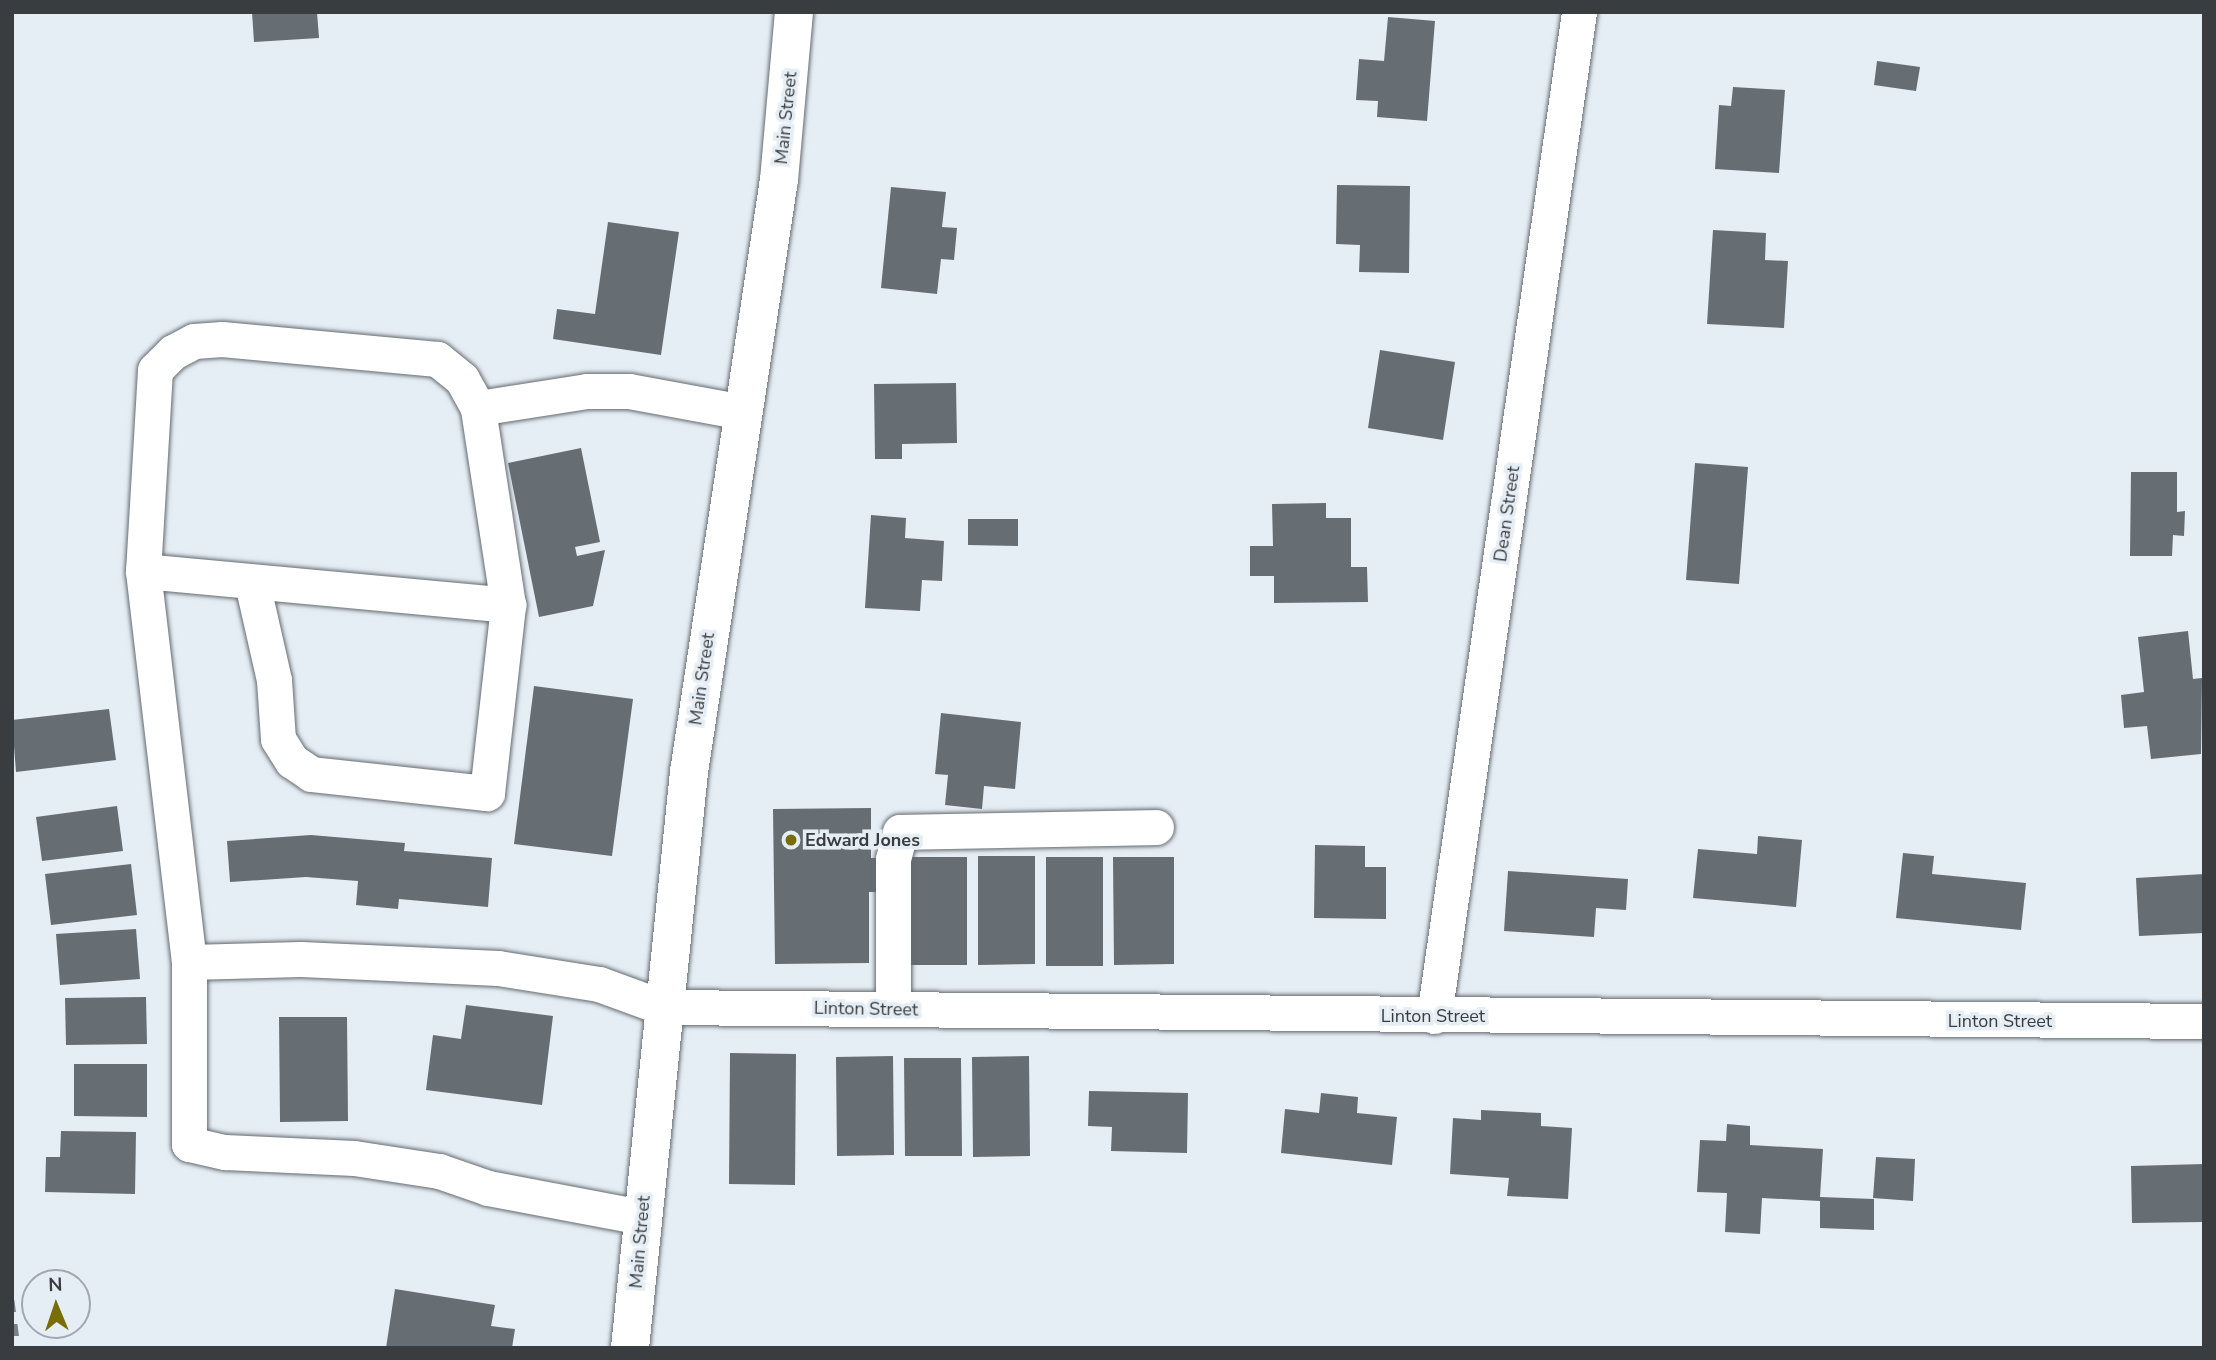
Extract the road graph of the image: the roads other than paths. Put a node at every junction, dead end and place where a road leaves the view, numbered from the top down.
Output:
1 (794, 12) edge
2 (1579, 12) edge
3 (478, 408) junction
4 (743, 412) junction
5 (143, 571) junction
6 (252, 583) junction
7 (508, 605) junction
8 (1156, 827) dead end
9 (189, 962) junction
10 (662, 1007) junction
11 (893, 1009) junction
12 (1434, 1016) junction
13 (2204, 1021) edge
14 (642, 1217) junction
15 (629, 1348) edge

1 - 4 main road, Main Street
2 - 12 street, Dean Street
3 - 4 street
3 - 5 street
3 - 7 street
4 - 10 main road, Main Street
5 - 6 street
5 - 9 street
6 - 7 street
6 - 7 street
8 - 11 street
9 - 10 street, Linton Street
9 - 14 street
10 - 11 street, Linton Street
10 - 14 main road, Main Street
11 - 12 street, Linton Street
12 - 13 street, Linton Street
14 - 15 main road, Main Street

